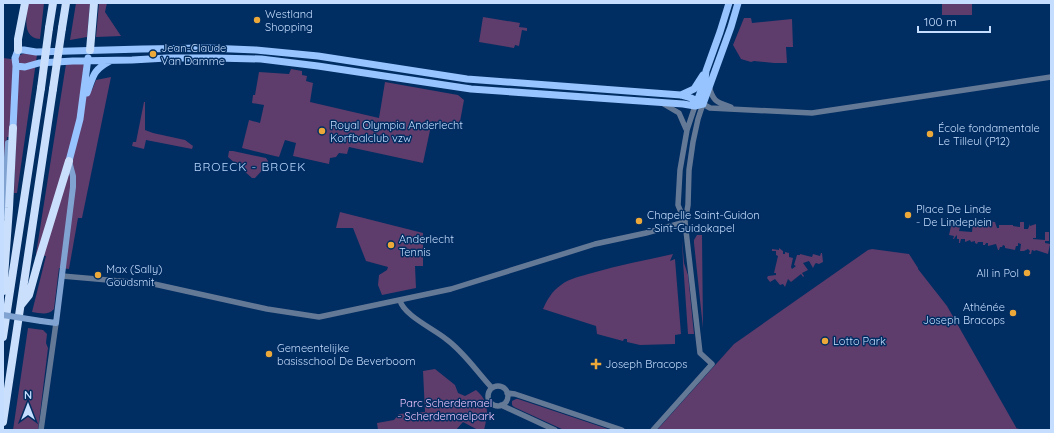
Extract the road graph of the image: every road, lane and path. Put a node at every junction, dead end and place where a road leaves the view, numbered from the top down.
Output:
1 (25, 3) edge
2 (53, 3) edge
3 (66, 3) edge
4 (94, 3) edge
5 (729, 3) edge
6 (738, 3) edge
7 (18, 50) junction
8 (90, 50) junction
9 (88, 60) junction
10 (111, 60) junction
11 (16, 66) junction
12 (706, 71) junction
13 (1051, 77) edge
14 (531, 85) junction
15 (709, 86) junction
16 (471, 89) junction
17 (681, 95) junction
18 (83, 100) junction
19 (662, 103) junction
20 (698, 104) junction
21 (737, 109) junction
22 (13, 128) junction
23 (686, 130) junction
24 (69, 161) junction
25 (3, 216) edge
26 (685, 222) junction
27 (62, 276) junction
28 (3, 291) edge
29 (400, 300) junction
30 (20, 306) junction
31 (3, 315) edge
32 (56, 323) junction
33 (3, 337) edge
34 (492, 388) junction
35 (508, 393) junction
36 (501, 405) junction
37 (3, 422) edge
38 (41, 430) edge
39 (555, 430) edge
40 (622, 430) edge
41 (653, 430) edge

1 - 7 highway
2 - 33 highway, bridge
3 - 30 highway, bridge
4 - 8 highway
5 - 12 main road
6 - 15 main road
7 - 8 main road
7 - 11 main road
8 - 9 main road
8 - 14 main road
9 - 10 main road
9 - 11 main road
9 - 18 main road
10 - 16 main road
10 - 18 main road
11 - 22 main road
12 - 17 main road
12 - 20 main road
13 - 21 street
14 - 16 main road
14 - 17 main road
15 - 20 main road
15 - 21 street
16 - 19 main road
17 - 20 main road
18 - 24 main road
19 - 20 main road
19 - 23 street
20 - 21 street
20 - 23 street
20 - 26 street
22 - 25 main road
22 - 28 highway
23 - 26 street
24 - 27 main road
24 - 30 highway
26 - 29 street
26 - 41 street
27 - 29 street
27 - 32 main road
29 - 34 street
30 - 37 highway
31 - 32 main road, bridge
32 - 38 street
34 - 35 street
34 - 36 street
35 - 36 street
35 - 40 street
36 - 39 street

